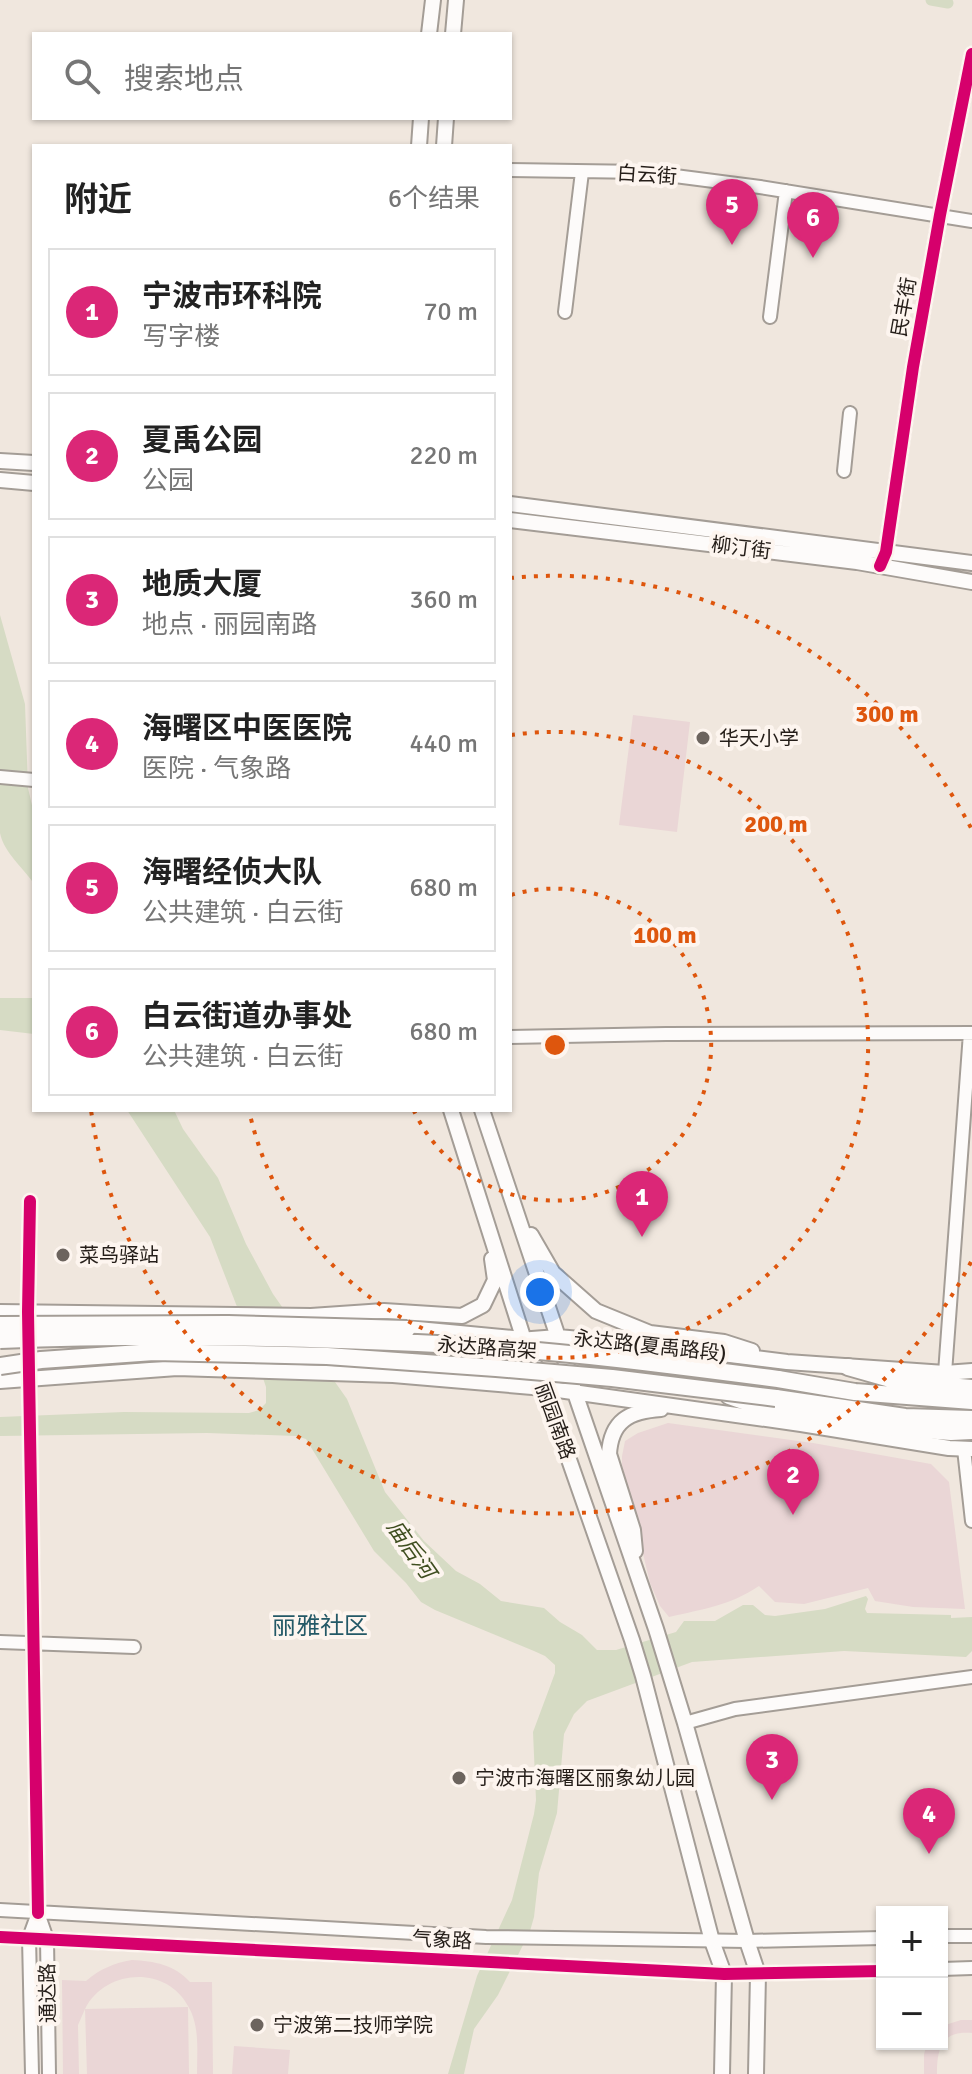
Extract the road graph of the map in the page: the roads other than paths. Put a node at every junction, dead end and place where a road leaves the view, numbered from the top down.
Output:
1 (433, 0) edge
2 (456, 0) edge
3 (429, 32) edge
4 (453, 32) edge
5 (972, 54) edge
6 (421, 120) edge
7 (446, 120) edge
8 (419, 144) edge
9 (444, 144) edge
10 (512, 170) edge
11 (582, 172) junction
12 (786, 191) junction
13 (940, 215) junction
14 (972, 221) edge
15 (565, 312) dead end
16 (770, 317) dead end
17 (850, 413) dead end
18 (0, 461) edge
19 (32, 462) edge
20 (844, 471) dead end
21 (0, 480) edge
22 (32, 483) edge
23 (512, 504) edge
24 (512, 520) edge
25 (886, 552) junction
26 (972, 563) edge
27 (880, 566) junction
28 (972, 582) edge
29 (0, 777) edge
30 (32, 780) edge
31 (971, 1033) edge
32 (512, 1037) edge
33 (452, 1112) edge
34 (483, 1112) edge
35 (30, 1201) dead end
36 (517, 1210) junction
37 (486, 1219) junction
38 (0, 1312) edge
39 (28, 1312) junction
40 (0, 1325) edge
41 (29, 1334) junction
42 (558, 1337) junction
43 (0, 1338) edge
44 (524, 1340) junction
45 (0, 1356) edge
46 (41, 1360) junction
47 (787, 1362) junction
48 (0, 1366) edge
49 (848, 1367) junction
50 (972, 1371) edge
51 (945, 1373) junction
52 (30, 1379) junction
53 (0, 1381) edge
54 (544, 1388) junction
55 (972, 1388) edge
56 (575, 1393) junction
57 (972, 1401) edge
58 (775, 1405) junction
59 (694, 1408) junction
60 (972, 1419) edge
61 (972, 1431) edge
62 (968, 1449) edge
63 (972, 1521) edge
64 (637, 1576) junction
65 (0, 1642) edge
66 (32, 1643) junction
67 (134, 1647) dead end
68 (972, 1677) edge
69 (685, 1723) junction
70 (0, 1910) edge
71 (38, 1913) junction
72 (948, 1936) edge
73 (972, 1936) edge
74 (0, 1937) edge
75 (29, 1938) junction
76 (876, 1938) edge
77 (47, 1939) junction
78 (712, 1941) junction
79 (747, 1941) junction
80 (972, 1968) edge
81 (948, 1969) edge
82 (876, 1971) edge
83 (724, 1974) junction
84 (758, 1974) junction
85 (32, 2074) edge
86 (49, 2074) edge
87 (722, 2074) edge
88 (756, 2074) edge

1 - 3 main road
2 - 4 main road
5 - 13 street, 民丰街
6 - 8 main road
7 - 9 main road
10 - 11 street, 白云街
11 - 12 street, 白云街
11 - 15 street
12 - 13 street, 白云街
12 - 16 street
13 - 14 street, 白云街
13 - 25 street, 民丰街
17 - 20 street
18 - 19 main road
21 - 22 main road
23 - 25 main road, 柳汀街
24 - 27 main road, 柳汀街
25 - 26 main road, 柳汀街
25 - 27 street, 民丰街
27 - 28 main road, 柳汀街
29 - 30 street
31 - 32 street
31 - 51 street
33 - 37 main road, 丽园南路
34 - 36 main road, 丽园南路
35 - 39 street, 通达路
36 - 42 main road, 丽园南路
36 - 47 main road
37 - 39 main road
37 - 44 main road, 丽园南路
38 - 39 main road
39 - 41 street, 通达路
40 - 44 highway, bridge
41 - 43 main road
41 - 44 main road, 永达路(夏禹路段), bridge
41 - 52 street, 通达路
42 - 44 main road, 永达路(夏禹路段)
42 - 47 main road, 永达路(夏禹路段)
42 - 56 main road, 丽园南路
43 - 57 highway, 永达路高架, bridge
44 - 54 main road, 丽园南路
45 - 46 highway, bridge
46 - 48 highway, bridge
46 - 58 highway, 永达路高架, bridge
47 - 49 main road, 永达路(夏禹路段)
49 - 51 main road, 永达路(夏禹路段)
49 - 55 highway
50 - 51 main road, 永达路(夏禹路段)
52 - 53 main road
52 - 54 main road
52 - 66 street, 通达路
54 - 56 main road
54 - 78 main road, 丽园南路
56 - 59 main road
56 - 64 main road, 丽园南路
58 - 60 highway, 永达路高架
58 - 61 highway
59 - 62 main road
59 - 64 main road
62 - 63 street
64 - 69 main road, 丽园南路
65 - 66 street
66 - 67 street
66 - 71 street, 通达路
68 - 69 street
69 - 79 main road
70 - 71 street, 气象路
71 - 75 street, 通达路
71 - 77 street, 通达路
71 - 78 street, 气象路
72 - 73 street
74 - 75 street, 气象路
75 - 77 street, 气象路
75 - 85 street, 通达路
76 - 79 street, 气象路
77 - 83 street, 气象路
77 - 86 street, 通达路
78 - 79 street, 气象路
78 - 83 main road
79 - 84 main road
80 - 81 street
82 - 84 street, 气象路
83 - 84 street, 气象路
83 - 87 main road
84 - 88 main road

